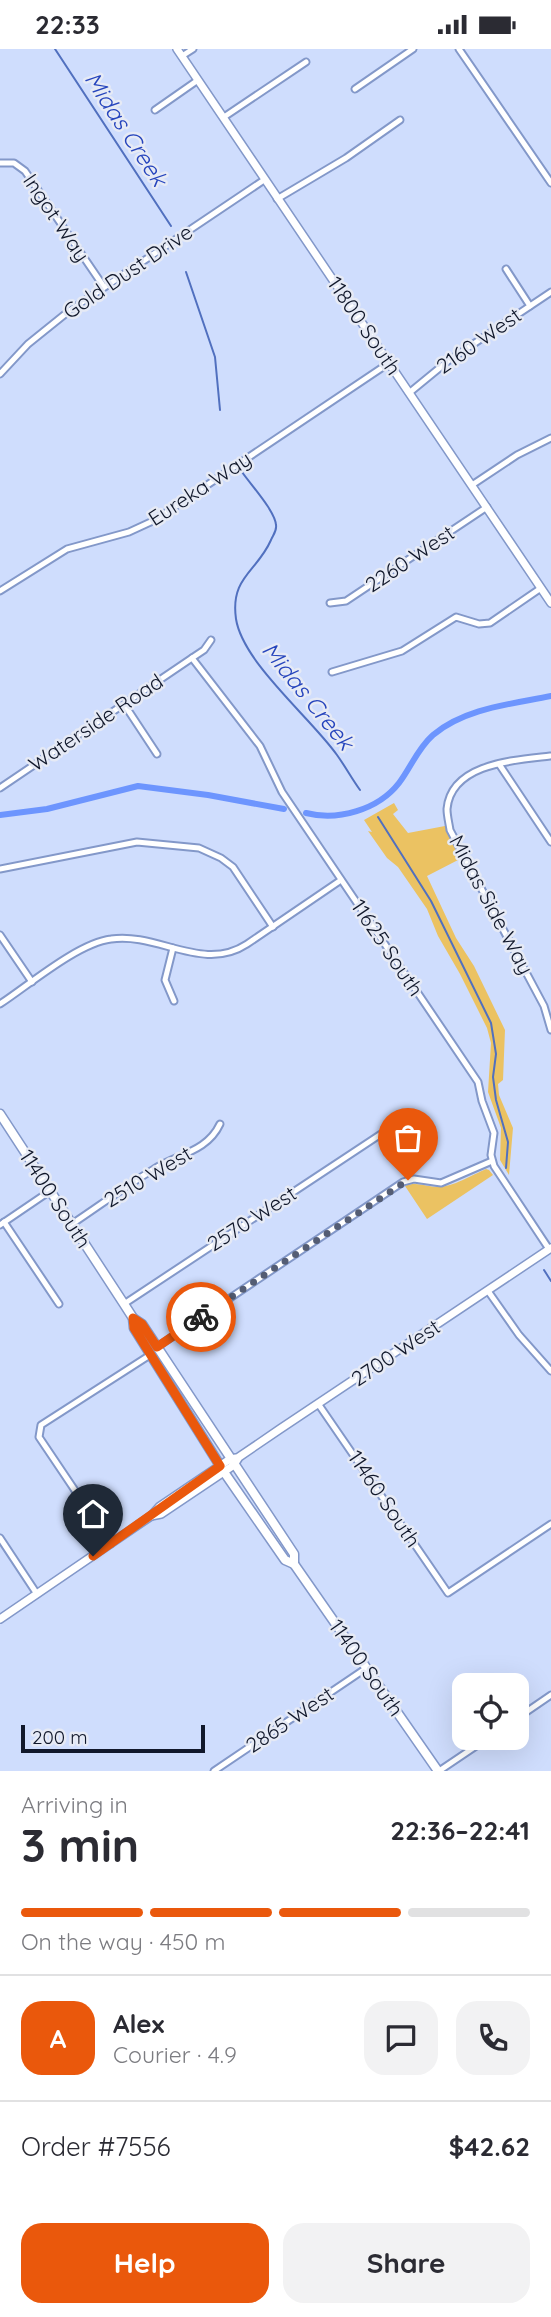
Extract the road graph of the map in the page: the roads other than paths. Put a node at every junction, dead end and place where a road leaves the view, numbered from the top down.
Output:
1 (193, 49) edge
2 (413, 49) edge
3 (459, 49) edge
4 (180, 53) edge
5 (306, 62) dead end
6 (198, 80) junction
7 (355, 89) dead end
8 (155, 110) dead end
9 (223, 117) junction
10 (400, 120) dead end
11 (0, 163) edge
12 (264, 180) junction
13 (551, 183) edge
14 (277, 199) junction
15 (506, 269) dead end
16 (104, 287) junction
17 (551, 292) edge
18 (530, 306) junction
19 (389, 363) junction
20 (0, 373) edge
21 (409, 393) junction
22 (551, 438) edge
23 (472, 485) junction
24 (486, 507) junction
25 (541, 588) junction
26 (0, 591) edge
27 (331, 603) dead end
28 (551, 603) edge
29 (211, 640) dead end
30 (192, 658) junction
31 (332, 672) dead end
32 (124, 704) junction
33 (157, 754) dead end
34 (550, 756) edge
35 (499, 764) junction
36 (0, 788) edge
37 (551, 842) edge
38 (0, 869) edge
39 (341, 880) junction
40 (273, 927) junction
41 (0, 935) edge
42 (173, 948) junction
43 (32, 982) junction
44 (174, 1001) dead end
45 (0, 1004) edge
46 (551, 1030) edge
47 (0, 1115) edge
48 (220, 1124) dead end
49 (381, 1134) dead end
50 (492, 1161) junction
51 (50, 1191) junction
52 (2, 1224) edge
53 (72, 1224) junction
54 (550, 1249) edge
55 (488, 1291) junction
56 (60, 1304) dead end
57 (124, 1304) junction
58 (133, 1318) junction
59 (157, 1347) junction
60 (150, 1355) junction
61 (551, 1371) edge
62 (319, 1405) junction
63 (234, 1460) junction
64 (222, 1469) junction
65 (551, 1524) edge
66 (0, 1538) edge
67 (111, 1543) junction
68 (294, 1564) junction
69 (37, 1594) junction
70 (0, 1619) edge
71 (365, 1669) junction
72 (551, 1695) edge
73 (529, 1710) edge
74 (470, 1750) edge
75 (214, 1771) edge
76 (439, 1771) edge

1 - 4 street
2 - 7 street
3 - 13 street
4 - 6 main road, 11800 South
5 - 9 street
6 - 8 street
6 - 9 main road, 11800 South
9 - 12 main road, 11800 South
10 - 14 street
11 - 16 street, Ingot Way
12 - 14 main road, 11800 South
12 - 16 street, Gold Dust Drive
14 - 19 main road, 11800 South
15 - 18 street
16 - 20 street, Gold Dust Drive
17 - 18 street, 2160 West
18 - 21 street, 2160 West
19 - 21 main road, 11800 South
19 - 26 street, Eureka Way
21 - 23 main road, 11800 South
22 - 23 street
23 - 24 main road, 11800 South
24 - 25 main road, 11800 South
24 - 27 street, 2260 West
25 - 28 main road, 11800 South
25 - 31 street
29 - 30 street, Waterside Road
30 - 32 street, Waterside Road
30 - 39 street, 11625 South
32 - 33 street
32 - 36 street, Waterside Road
34 - 35 street, Midas Side Way
35 - 37 street
35 - 46 street, Midas Side Way
38 - 40 street
39 - 40 street
39 - 50 street, 11625 South
40 - 42 street
41 - 43 street
42 - 43 street
42 - 44 street
43 - 45 street
47 - 51 main road, 11400 South
48 - 53 street, 2510 West
49 - 57 street, 2570 West
50 - 54 street
50 - 59 street
51 - 52 street
51 - 53 main road, 11400 South
52 - 56 street
53 - 57 main road, 11400 South
54 - 55 main road, 2700 West
55 - 61 street
55 - 62 main road, 2700 West
57 - 58 main road, 11400 South
58 - 59 main road, 11400 South
58 - 60 main road, 11400 South
59 - 63 main road, 11400 South
60 - 64 main road, 11400 South
60 - 67 street
62 - 63 main road, 2700 West
62 - 65 street, 11460 South
63 - 64 main road, 2700 West
63 - 68 main road, 11400 South
64 - 67 main road, 2700 West
64 - 68 main road, 11400 South
66 - 69 street
67 - 69 main road, 2700 West
68 - 71 main road, 11400 South
69 - 70 main road, 2700 West
71 - 75 street, 2865 West
71 - 76 main road, 11400 South
72 - 73 street
74 - 76 street

